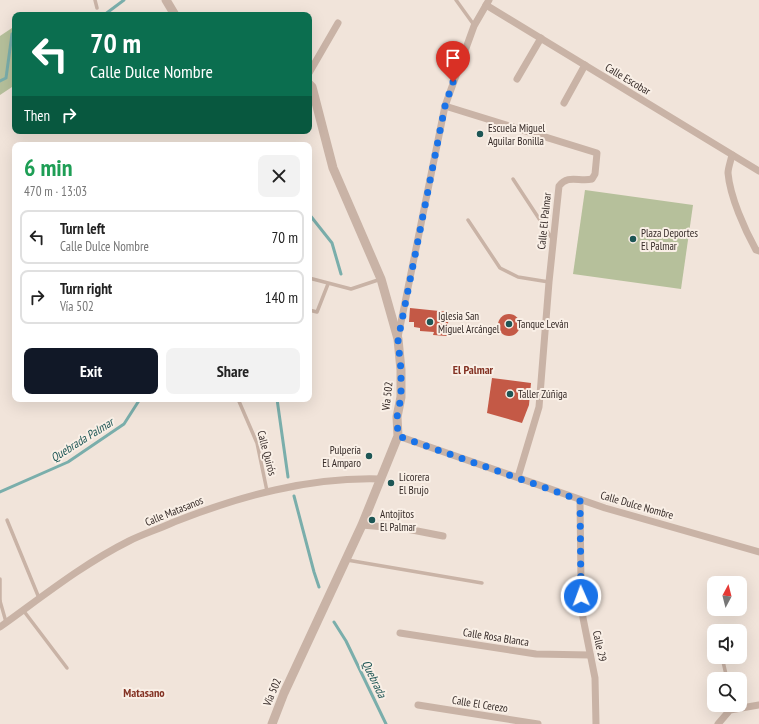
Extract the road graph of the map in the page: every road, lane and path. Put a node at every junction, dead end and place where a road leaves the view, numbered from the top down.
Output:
1 (96, 0) edge
2 (166, 0) edge
3 (456, 0) edge
4 (487, 3) edge
5 (96, 8) dead end
6 (173, 12) edge
7 (338, 23) dead end
8 (474, 26) junction
9 (541, 38) junction
10 (585, 65) junction
11 (312, 68) edge
12 (517, 79) dead end
13 (312, 87) edge
14 (564, 103) dead end
15 (445, 106) junction
16 (732, 155) junction
17 (759, 171) edge
18 (513, 179) dead end
19 (468, 220) dead end
20 (553, 240) junction
21 (759, 251) edge
22 (312, 279) edge
23 (381, 279) junction
24 (548, 282) junction
25 (328, 284) junction
26 (312, 311) edge
27 (398, 340) junction
28 (239, 402) edge
29 (398, 436) junction
30 (518, 478) junction
31 (380, 479) junction
32 (267, 491) junction
33 (580, 500) junction
34 (6, 520) dead end
35 (362, 525) junction
36 (443, 536) dead end
37 (759, 552) edge
38 (346, 559) junction
39 (0, 579) edge
40 (482, 584) dead end
41 (39, 598) junction
42 (0, 601) edge
43 (23, 610) junction
44 (3, 624) edge
45 (400, 633) dead end
46 (590, 655) junction
47 (68, 668) dead end
48 (418, 705) dead end
49 (759, 705) edge
50 (747, 706) edge
51 (728, 712) edge
52 (272, 724) edge
53 (538, 724) edge
54 (596, 724) edge
55 (718, 724) edge

1 - 5 lane
2 - 6 street
3 - 8 lane
4 - 8 street
4 - 9 street, Calle Escobar
7 - 11 street
8 - 15 street
9 - 10 street, Calle Escobar
9 - 12 street
10 - 14 street
10 - 16 street, Calle Escobar
13 - 23 street, Vía 502
15 - 20 street, Calle El Palmar
15 - 27 street
16 - 17 street, Calle Escobar
16 - 21 street
18 - 20 lane
19 - 24 lane
20 - 24 street, Calle El Palmar
22 - 25 lane
23 - 25 lane
23 - 27 street, Vía 502
24 - 30 street, Calle El Palmar
25 - 26 lane
27 - 29 street, Vía 502
28 - 32 lane, Calle Quirós
29 - 30 street, Calle Dulce Nombre
29 - 31 street, Vía 502
30 - 33 street, Calle Dulce Nombre
31 - 32 street, Calle Matasanos
31 - 35 street, Vía 502
32 - 41 street, Calle Matasanos
33 - 37 street, Calle Dulce Nombre
33 - 46 street, Calle 29
34 - 41 lane
35 - 36 street
35 - 38 street, Vía 502
38 - 40 lane
38 - 52 street, Vía 502
39 - 42 lane
41 - 43 street, Calle Matasanos
42 - 44 lane
43 - 44 street, Calle Matasanos
43 - 47 lane
45 - 46 street, Calle Rosa Blanca
46 - 54 street, Calle 29
48 - 53 street, Calle El Cerezo
49 - 50 street
51 - 55 street

